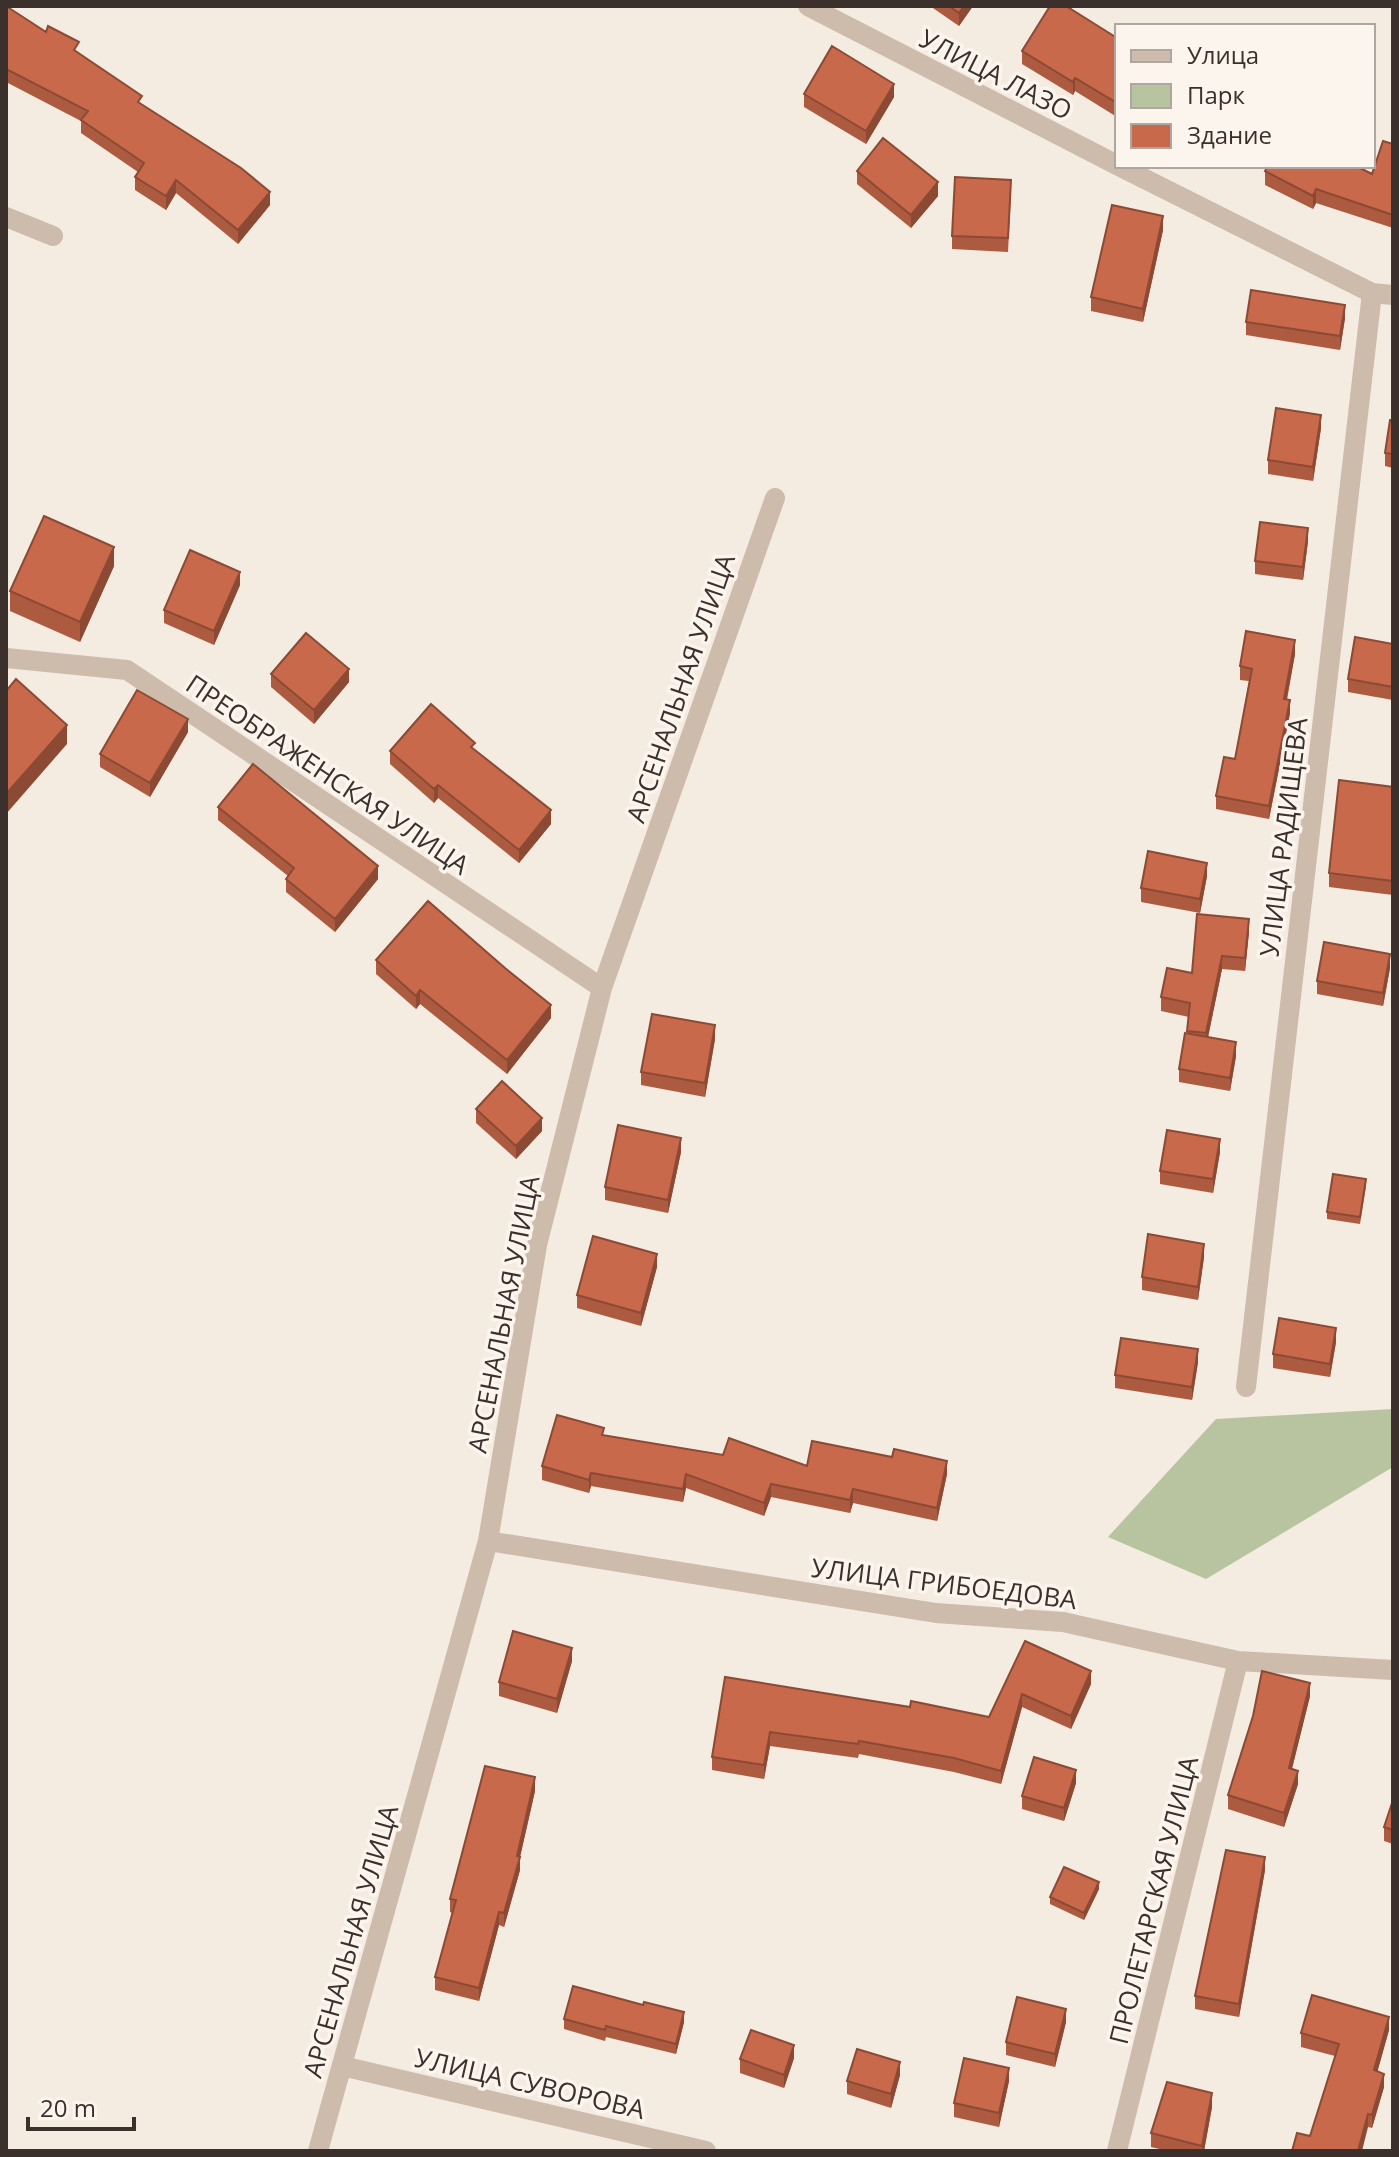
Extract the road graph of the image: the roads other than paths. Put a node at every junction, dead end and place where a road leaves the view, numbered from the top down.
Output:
1 (808, 6) edge
2 (1115, 163) edge
3 (1124, 168) edge
4 (6, 217) edge
5 (53, 236) dead end
6 (1383, 294) edge
7 (775, 498) dead end
8 (6, 658) edge
9 (602, 988) junction
10 (1246, 1387) dead end
11 (488, 1541) junction
12 (1238, 1661) junction
13 (1393, 1670) edge
14 (342, 2066) junction
15 (318, 2151) edge
16 (706, 2151) edge
17 (1117, 2151) edge

1 - 2 street, УЛИЦА ЛАЗО
3 - 6 street, УЛИЦА ЛАЗО
4 - 5 street
6 - 10 street, УЛИЦА РАДИЩЕВА
7 - 9 street, АРСЕНАЛЬНАЯ УЛИЦА
8 - 9 street, ПРЕОБРАЖЕНСКАЯ УЛИЦА
9 - 11 street, АРСЕНАЛЬНАЯ УЛИЦА
11 - 12 street, УЛИЦА ГРИБОЕДОВА
11 - 14 street, АРСЕНАЛЬНАЯ УЛИЦА
12 - 13 street, УЛИЦА ГРИБОЕДОВА
12 - 17 street, ПРОЛЕТАРСКАЯ УЛИЦА
14 - 15 street, АРСЕНАЛЬНАЯ УЛИЦА
14 - 16 street, УЛИЦА СУВОРОВА

